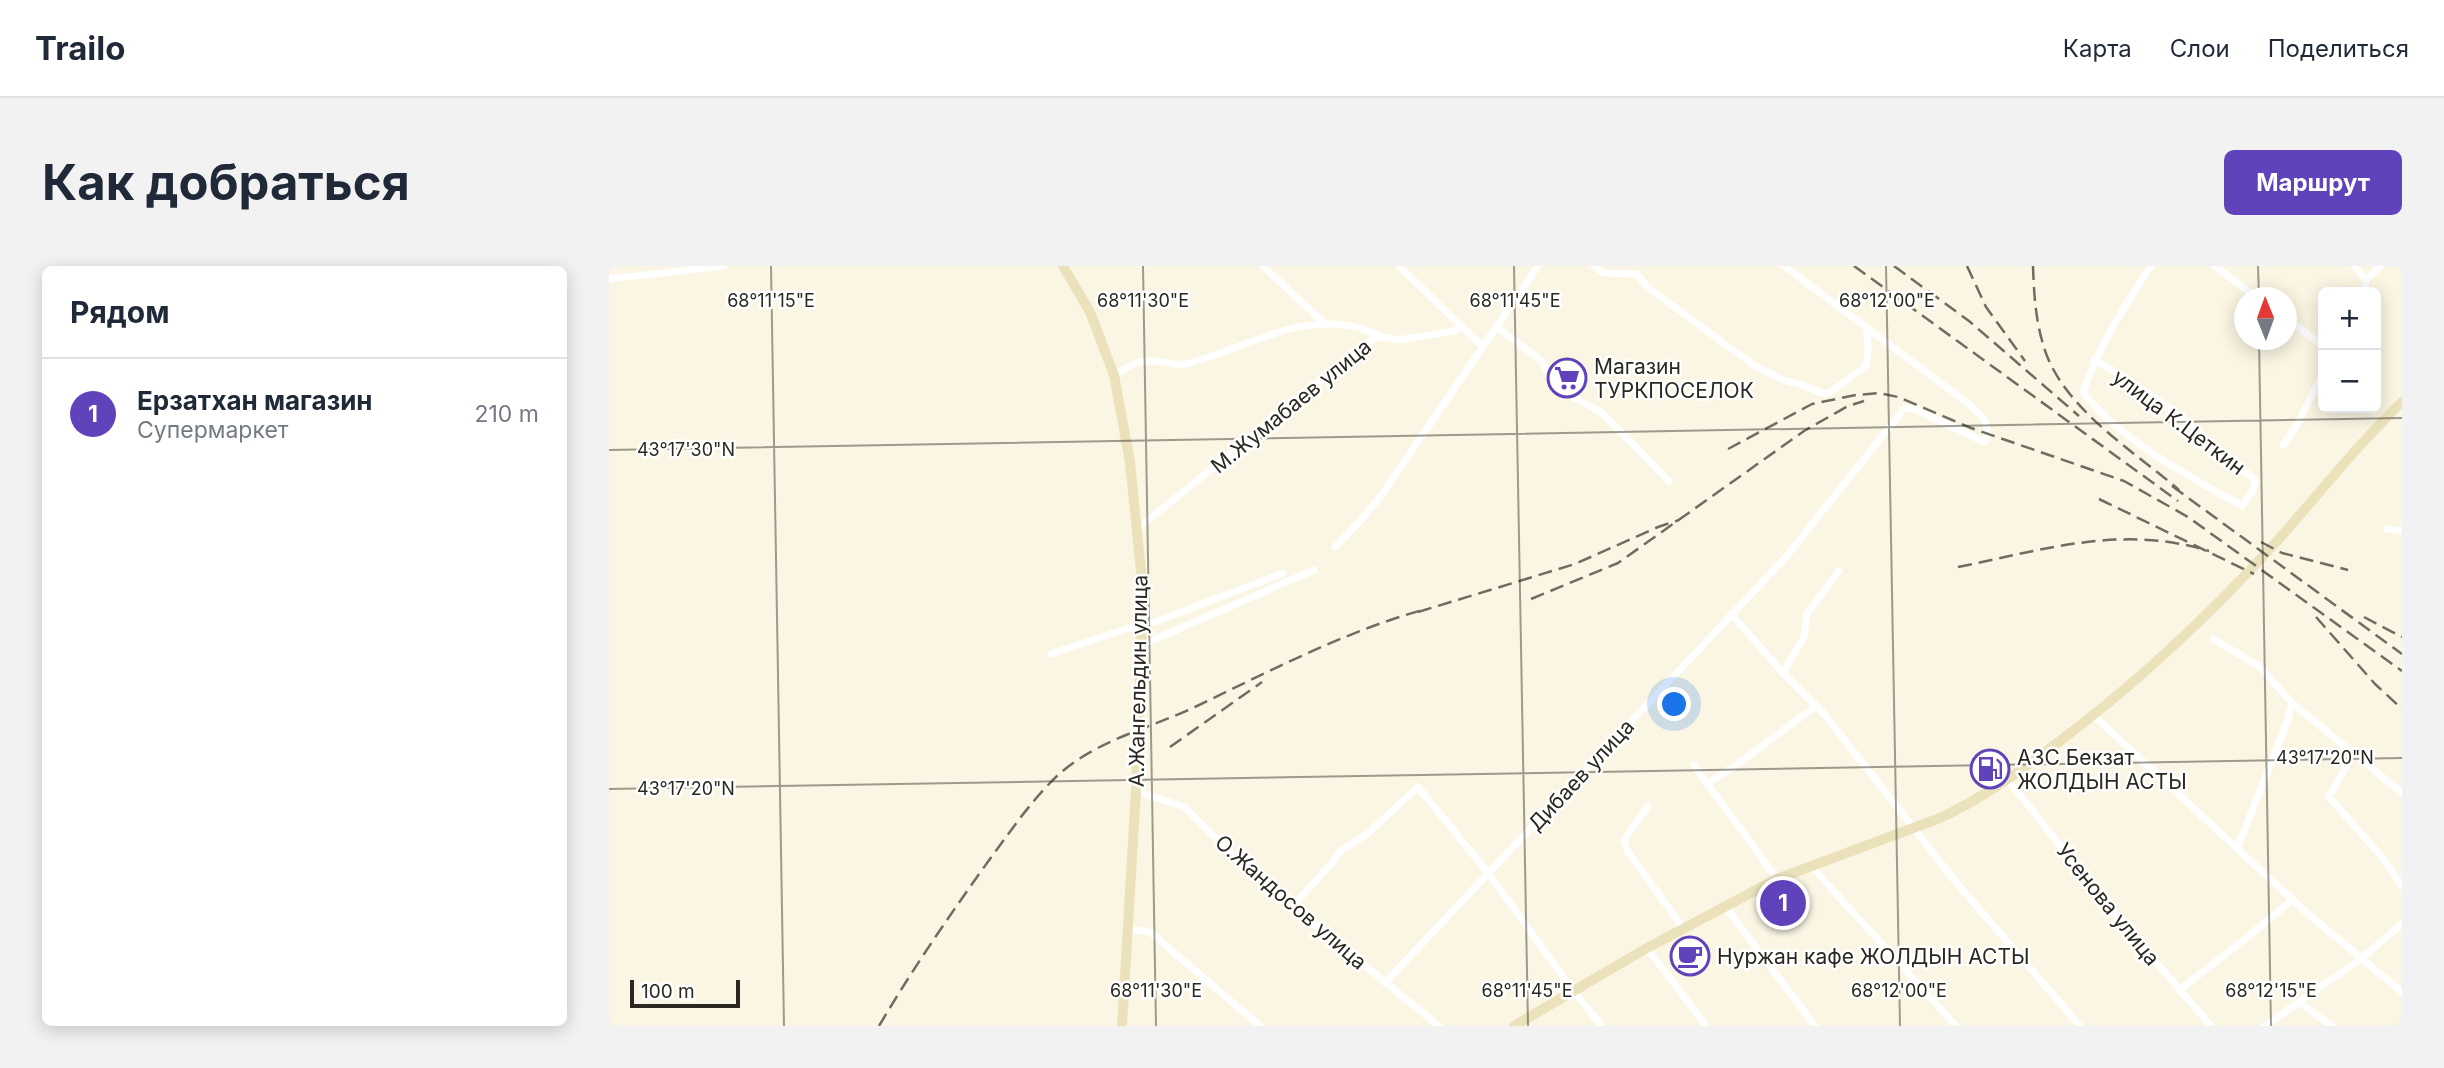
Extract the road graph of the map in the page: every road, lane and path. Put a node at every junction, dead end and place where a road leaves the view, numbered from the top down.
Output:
1 (724, 266) edge
2 (1063, 266) edge
3 (1263, 266) edge
4 (1399, 266) edge
5 (1538, 266) edge
6 (1594, 266) edge
7 (1784, 266) edge
8 (2151, 266) edge
9 (2215, 266) edge
10 (2354, 266) edge
11 (2380, 266) edge
12 (609, 279) edge
13 (2366, 280) junction
14 (2243, 287) edge
15 (2365, 287) edge
16 (1325, 324) junction
17 (2297, 326) edge
18 (1462, 327) junction
19 (1497, 327) junction
20 (1867, 329) junction
21 (1382, 337) junction
22 (2318, 342) edge
23 (1483, 347) junction
24 (2094, 360) junction
25 (1114, 376) junction
26 (2318, 384) edge
27 (2402, 402) edge
28 (2283, 445) dead end
29 (1669, 481) dead end
30 (1136, 529) junction
31 (2387, 529) dead end
32 (2402, 531) edge
33 (1335, 547) dead end
34 (1314, 570) dead end
35 (1839, 571) dead end
36 (1283, 573) dead end
37 (1731, 614) junction
38 (1142, 624) junction
39 (2213, 639) dead end
40 (1142, 645) junction
41 (1051, 654) dead end
42 (1783, 673) junction
43 (2292, 703) junction
44 (1816, 706) junction
45 (2094, 716) junction
46 (2353, 754) junction
47 (1694, 765) dead end
48 (2008, 780) junction
49 (1707, 783) junction
50 (1136, 791) junction
51 (2402, 793) edge
52 (1648, 806) dead end
53 (1915, 829) junction
54 (2237, 849) junction
55 (1811, 866) junction
56 (1489, 874) junction
57 (1777, 879) junction
58 (2402, 886) edge
59 (2292, 900) junction
60 (1293, 906) junction
61 (1725, 906) junction
62 (2402, 924) edge
63 (1127, 929) junction
64 (1684, 929) junction
65 (1647, 948) junction
66 (2361, 958) junction
67 (1385, 983) junction
68 (2179, 990) junction
69 (1574, 992) junction
70 (2402, 992) edge
71 (2300, 1003) junction
72 (1122, 1026) edge
73 (1260, 1026) edge
74 (1439, 1026) edge
75 (1514, 1026) edge
76 (1602, 1026) edge
77 (1706, 1026) edge
78 (1815, 1026) edge
79 (1956, 1026) edge
80 (2080, 1026) edge
81 (2211, 1026) edge
82 (2265, 1026) edge
83 (2332, 1026) edge

1 - 12 street
2 - 25 main road, А.Жангельдин улица
3 - 16 street
4 - 18 street
5 - 19 street
6 - 20 street
7 - 20 street
8 - 24 street
9 - 14 street
10 - 13 street
11 - 13 street
13 - 15 street
16 - 21 street
16 - 25 street
17 - 22 street
18 - 21 street, М.Жумабаев улица
18 - 23 street
19 - 23 street
19 - 29 street
20 - 37 street, Дибаев улица
21 - 30 street, М.Жумабаев улица
23 - 33 street
24 - 24 street, улица К.Цеткин
25 - 30 main road, А.Жангельдин улица
26 - 28 street
27 - 45 main road
30 - 38 main road, А.Жангельдин улица
31 - 32 street
34 - 40 street
35 - 42 street
36 - 38 street
37 - 42 street
37 - 56 street, Дибаев улица
38 - 40 main road, А.Жангельдин улица
38 - 41 street
39 - 43 street
40 - 50 main road, А.Жангельдин улица
42 - 44 street
43 - 46 street
43 - 54 street
44 - 49 street
44 - 53 street
45 - 48 main road
45 - 54 street
46 - 51 street
46 - 58 street
47 - 49 street
48 - 53 main road
48 - 68 street, Усенова улица
49 - 57 street
50 - 60 street, О.Жандосов улица
50 - 63 main road, А.Жангельдин улица
52 - 64 street
53 - 55 main road
53 - 80 street
54 - 59 street
55 - 57 main road
55 - 79 street
56 - 60 street
56 - 67 street, Дибаев улица
56 - 69 street
57 - 61 main road
59 - 66 street
59 - 68 street
60 - 67 street, О.Жандосов улица
61 - 64 main road
61 - 78 street
62 - 66 street
63 - 72 main road, А.Жангельдин улица
63 - 73 street
64 - 65 main road
65 - 69 main road
65 - 77 street
66 - 70 street
66 - 71 street
67 - 74 street, О.Жандосов улица
68 - 81 street, Усенова улица
69 - 75 main road
69 - 76 street
71 - 82 street
71 - 83 street

